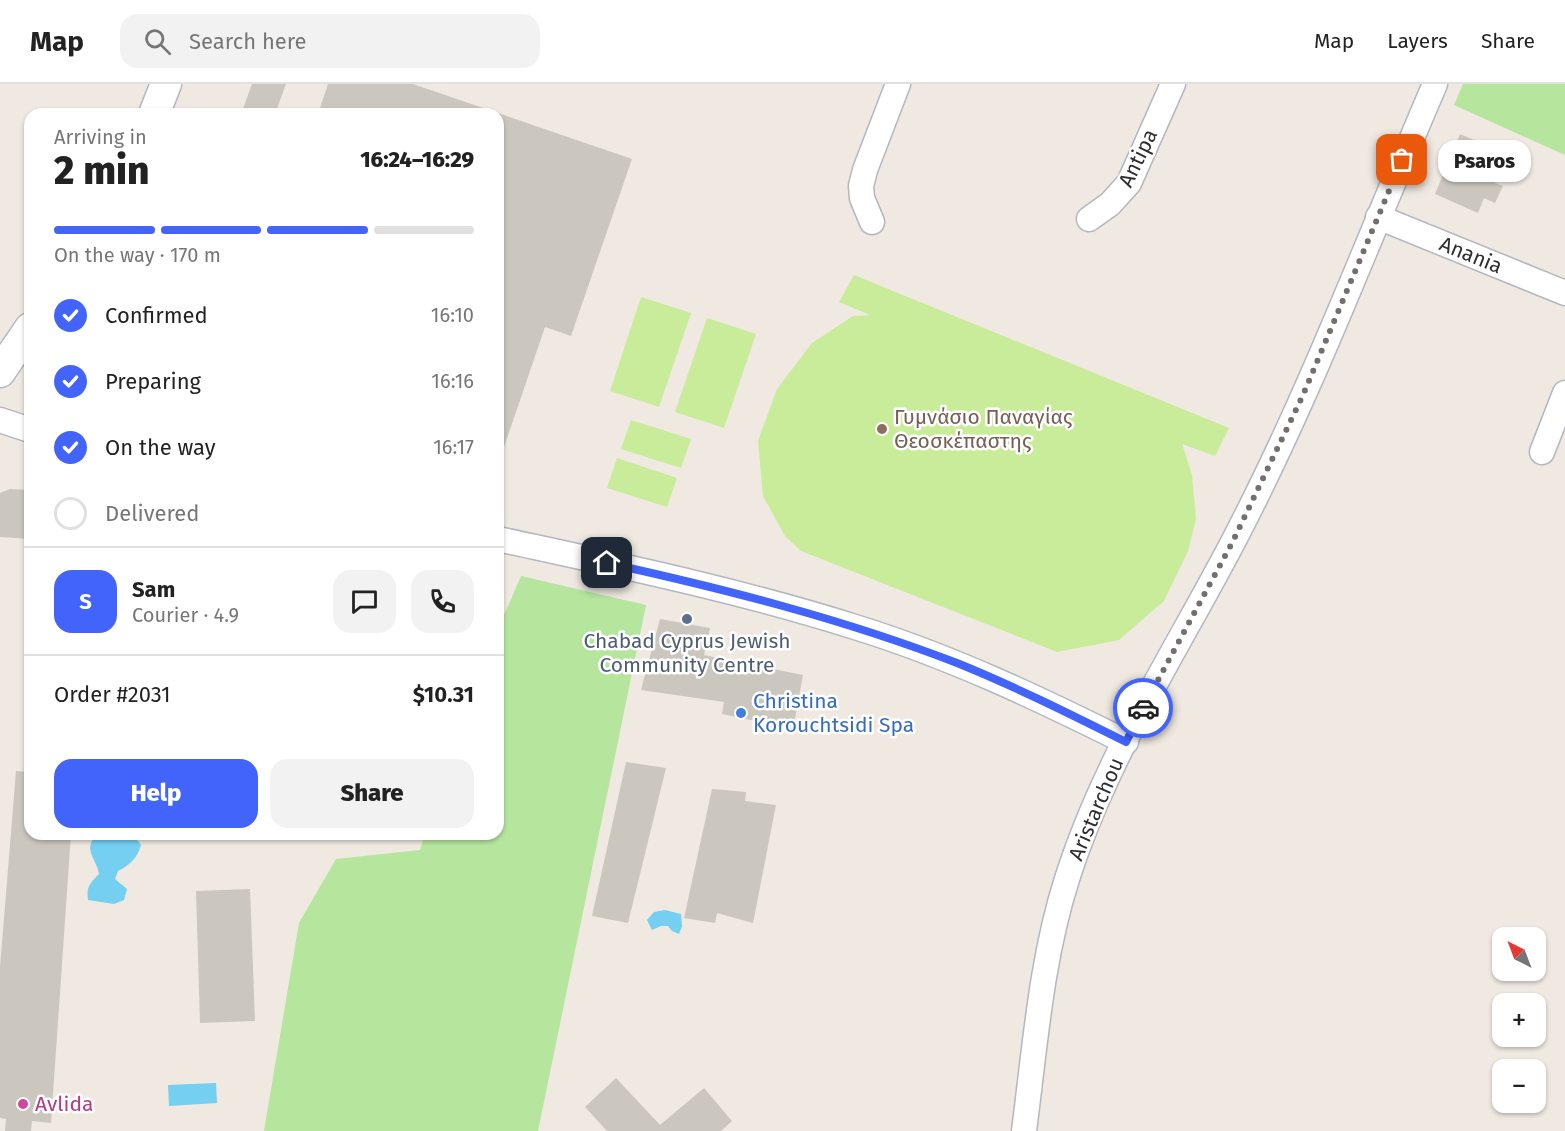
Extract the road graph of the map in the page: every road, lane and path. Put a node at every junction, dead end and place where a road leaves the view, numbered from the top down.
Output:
1 (166, 84) edge
2 (898, 84) edge
3 (1173, 84) edge
4 (1435, 84) edge
5 (156, 108) edge
6 (1378, 217) junction
7 (1089, 219) dead end
8 (872, 222) dead end
9 (1565, 293) edge
10 (24, 337) edge
11 (0, 372) edge
12 (1565, 393) edge
13 (0, 420) edge
14 (24, 428) edge
15 (1542, 452) dead end
16 (504, 540) edge
17 (1126, 742) junction
18 (1023, 1131) edge

1 - 5 street
2 - 8 street
3 - 7 street, Antipa
4 - 6 street, Aristarchou
6 - 9 street, Anania
6 - 17 street, Aristarchou
10 - 11 street
12 - 15 street
13 - 14 street
16 - 17 street
17 - 18 street, Aristarchou

